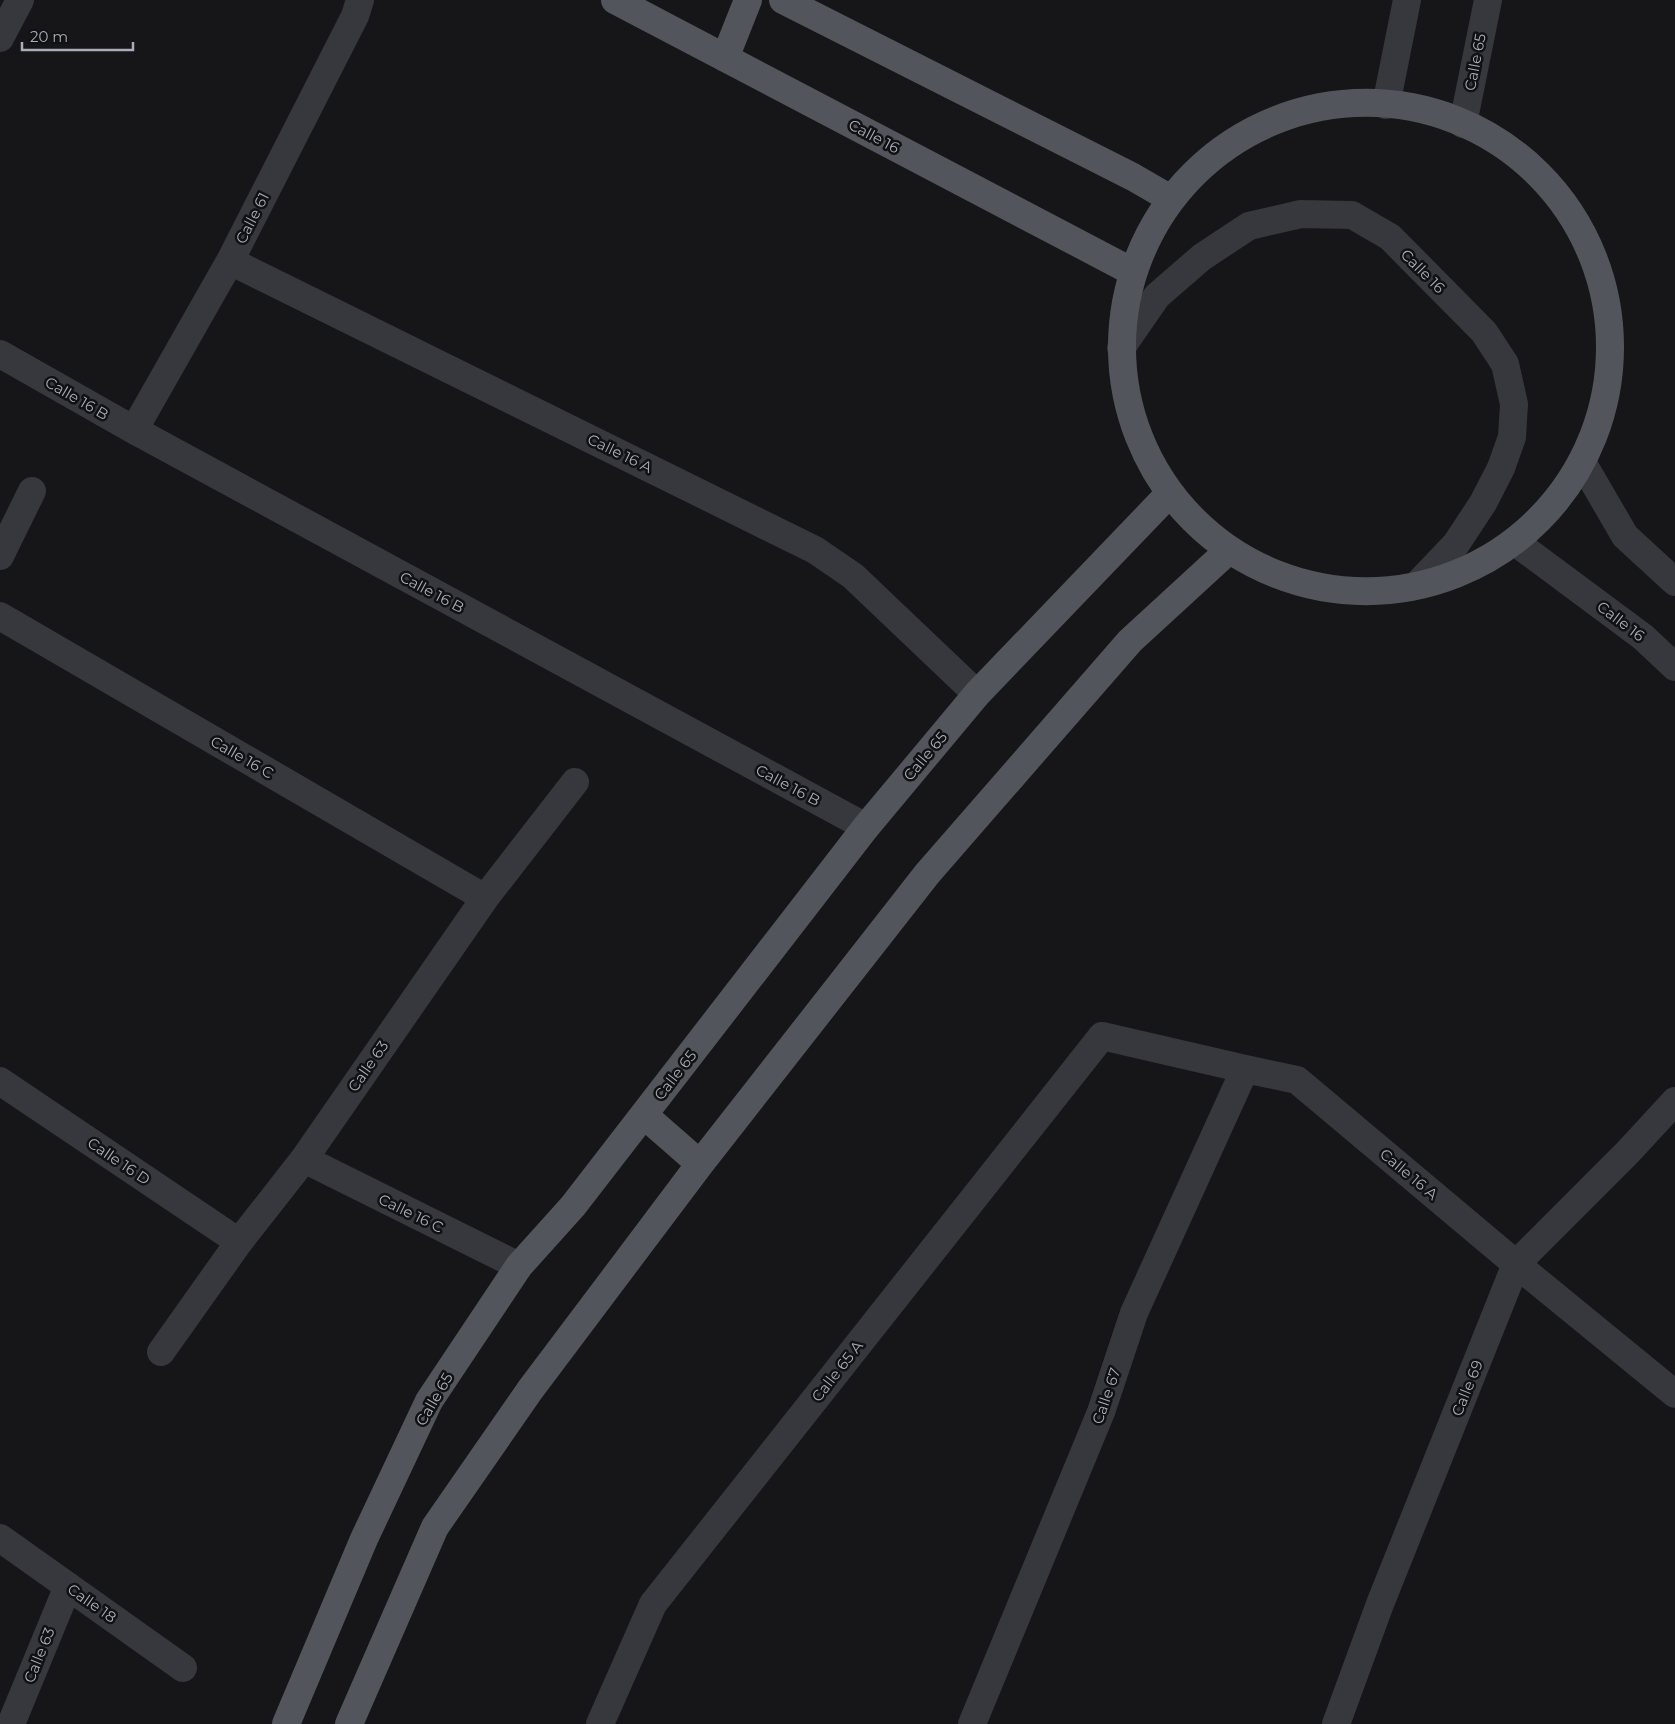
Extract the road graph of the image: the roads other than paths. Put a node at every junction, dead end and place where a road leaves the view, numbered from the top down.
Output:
1 (20, 0) edge
2 (360, 0) edge
3 (614, 0) edge
4 (748, 0) edge
5 (783, 0) edge
6 (1407, 0) edge
7 (1488, 0) edge
8 (0, 38) edge
9 (725, 58) junction
10 (1386, 105) junction
11 (1462, 124) junction
12 (1171, 199) junction
13 (230, 261) junction
14 (1133, 272) junction
15 (1121, 348) junction
16 (0, 354) edge
17 (134, 430) junction
18 (1582, 462) junction
19 (32, 491) dead end
20 (1168, 494) junction
21 (1515, 542) junction
22 (1228, 552) junction
23 (0, 556) edge
24 (1675, 582) edge
25 (1418, 585) junction
26 (0, 616) edge
27 (1675, 667) edge
28 (977, 694) junction
29 (575, 782) dead end
30 (866, 827) junction
31 (485, 898) junction
32 (1102, 1036) joint
33 (1245, 1070) junction
34 (0, 1080) edge
35 (1675, 1101) edge
36 (644, 1115) junction
37 (304, 1159) junction
38 (700, 1164) junction
39 (238, 1242) junction
40 (1516, 1264) junction
41 (519, 1266) junction
42 (161, 1352) dead end
43 (1675, 1394) edge
44 (0, 1538) edge
45 (68, 1586) junction
46 (183, 1668) dead end
47 (11, 1724) edge
48 (286, 1724) edge
49 (349, 1724) edge
50 (600, 1724) edge
51 (972, 1724) edge
52 (1336, 1724) edge

1 - 8 street
2 - 13 street, Calle 61
3 - 9 main road, Calle 16
4 - 9 main road
5 - 12 main road
6 - 10 street
7 - 11 street, Calle 65
9 - 14 main road, Calle 16
10 - 11 main road
10 - 12 main road
11 - 18 main road
12 - 14 main road
13 - 17 street, Calle 61
13 - 28 street, Calle 16 A
14 - 15 main road
15 - 20 main road
15 - 25 street, Calle 16
16 - 17 street, Calle 16 B
17 - 30 street, Calle 16 B
18 - 21 main road
18 - 24 street
19 - 23 street
20 - 22 main road
20 - 28 main road, Calle 65
21 - 25 main road
21 - 27 street, Calle 16
22 - 25 main road
22 - 38 main road
26 - 31 street, Calle 16 C
28 - 30 main road, Calle 65
29 - 31 street, Calle 63
30 - 36 main road, Calle 65
31 - 37 street, Calle 63
32 - 33 street, Calle 16 A
32 - 50 street, Calle 65 A
33 - 40 street, Calle 16 A
33 - 51 street, Calle 67
34 - 39 street, Calle 16 D
35 - 40 street, Calle 69
36 - 38 main road
36 - 41 main road, Calle 65
37 - 39 street, Calle 63
37 - 41 street, Calle 16 C
38 - 49 main road
39 - 42 street, Calle 63
40 - 43 street, Calle 16 A
40 - 52 street, Calle 69
41 - 48 main road, Calle 65
44 - 45 street, Calle 18
45 - 46 street, Calle 18
45 - 47 street, Calle 63

